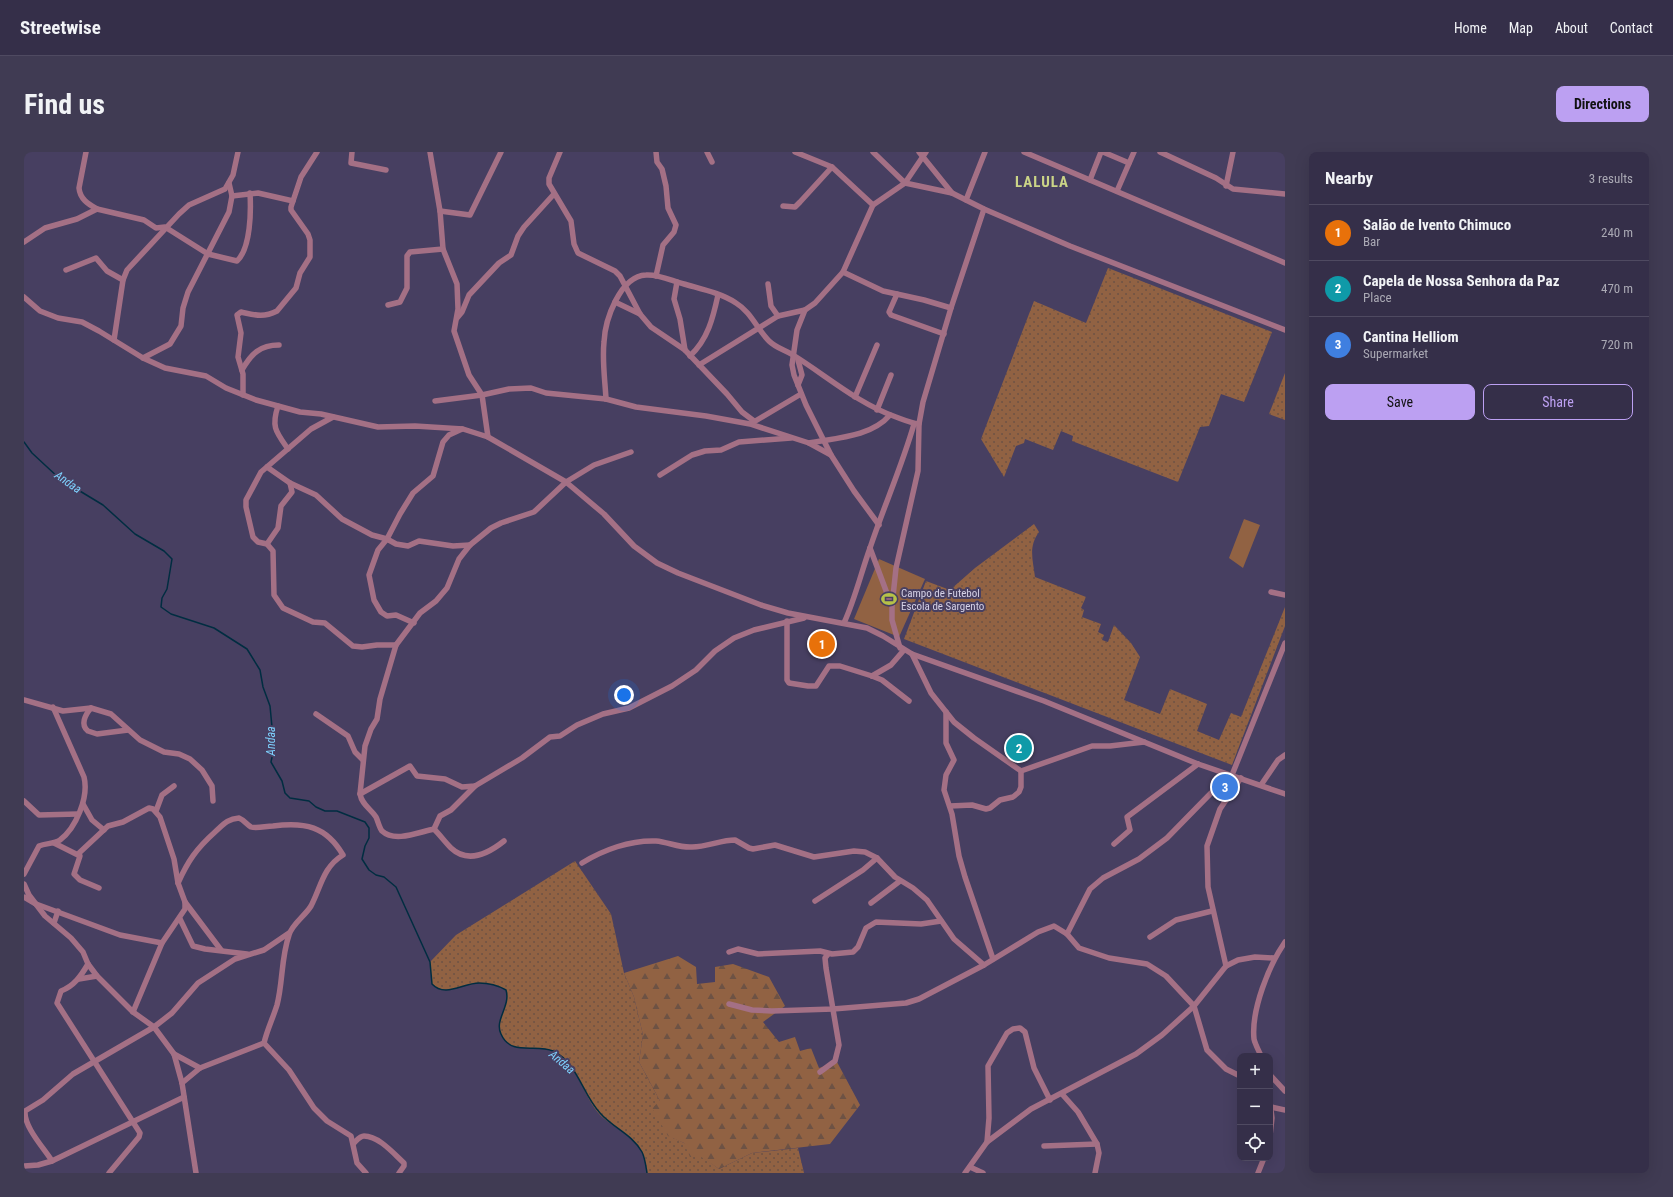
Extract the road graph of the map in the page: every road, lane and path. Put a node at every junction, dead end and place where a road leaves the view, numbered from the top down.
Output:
1 (86, 152) edge
2 (238, 152) edge
3 (317, 152) edge
4 (352, 152) edge
5 (430, 152) edge
6 (502, 152) edge
7 (560, 152) edge
8 (656, 152) edge
9 (707, 152) edge
10 (795, 152) edge
11 (873, 152) edge
12 (985, 152) edge
13 (1024, 152) edge
14 (1102, 152) edge
15 (1134, 152) edge
16 (1160, 152) edge
17 (1233, 152) edge
18 (923, 153) edge
19 (712, 162) dead end
20 (1129, 163) junction
21 (832, 167) junction
22 (386, 170) dead end
23 (1090, 180) junction
24 (229, 183) junction
25 (905, 183) junction
26 (1226, 186) junction
27 (1117, 191) junction
28 (250, 193) junction
29 (952, 193) junction
30 (554, 194) junction
31 (1285, 194) edge
32 (232, 196) junction
33 (966, 200) junction
34 (292, 201) junction
35 (873, 205) junction
36 (783, 206) dead end
37 (97, 209) junction
38 (984, 209) junction
39 (440, 211) junction
40 (165, 227) junction
41 (24, 242) edge
42 (443, 249) junction
43 (208, 254) junction
44 (1285, 263) edge
45 (66, 270) dead end
46 (843, 272) junction
47 (656, 276) junction
48 (123, 280) junction
49 (677, 282) junction
50 (768, 284) dead end
51 (626, 285) junction
52 (897, 294) junction
53 (718, 295) junction
54 (24, 298) edge
55 (615, 302) junction
56 (388, 304) dead end
57 (951, 308) junction
58 (805, 310) junction
59 (640, 314) junction
60 (778, 316) junction
61 (456, 318) junction
62 (758, 327) junction
63 (1285, 330) edge
64 (944, 334) junction
65 (114, 340) junction
66 (279, 345) dead end
67 (877, 346) dead end
68 (685, 350) junction
69 (793, 355) junction
70 (690, 356) junction
71 (143, 358) junction
72 (798, 360) junction
73 (699, 365) junction
74 (242, 370) junction
75 (891, 375) dead end
76 (798, 385) junction
77 (801, 394) junction
78 (243, 395) junction
79 (482, 395) junction
80 (854, 397) junction
81 (606, 399) junction
82 (434, 401) dead end
83 (278, 406) junction
84 (877, 410) junction
85 (890, 415) junction
86 (333, 417) junction
87 (752, 423) junction
88 (916, 424) junction
89 (463, 429) junction
90 (488, 437) junction
91 (797, 438) junction
92 (825, 440) junction
93 (809, 443) junction
94 (288, 449) junction
95 (632, 452) dead end
96 (831, 455) junction
97 (267, 467) junction
98 (660, 475) dead end
99 (566, 482) junction
100 (290, 483) junction
101 (879, 525) junction
102 (387, 539) junction
103 (268, 544) junction
104 (470, 545) junction
105 (870, 548) junction
106 (1271, 592) dead end
107 (1285, 595) edge
108 (892, 606) junction
109 (808, 617) junction
110 (787, 621) junction
111 (414, 623) junction
112 (844, 623) junction
113 (1285, 643) edge
114 (396, 644) junction
115 (902, 649) junction
116 (912, 654) junction
117 (872, 676) junction
118 (24, 700) edge
119 (909, 701) dead end
120 (53, 708) junction
121 (90, 708) junction
122 (946, 712) junction
123 (316, 714) dead end
124 (128, 730) junction
125 (1147, 742) junction
126 (1285, 755) edge
127 (363, 760) junction
128 (1198, 764) junction
129 (1021, 771) junction
130 (1232, 775) junction
131 (1241, 778) junction
132 (1261, 785) junction
133 (174, 786) dead end
134 (475, 786) junction
135 (360, 794) junction
136 (1285, 794) edge
137 (24, 800) edge
138 (213, 801) dead end
139 (83, 804) junction
140 (950, 806) junction
141 (156, 811) junction
142 (78, 814) junction
143 (434, 829) junction
144 (104, 830) junction
145 (504, 841) dead end
146 (54, 843) junction
147 (1114, 844) dead end
148 (78, 854) junction
149 (877, 858) junction
150 (582, 863) dead end
151 (24, 874) edge
152 (900, 881) junction
153 (178, 883) junction
154 (24, 884) edge
155 (100, 888) dead end
156 (24, 897) edge
157 (815, 901) dead end
158 (185, 902) junction
159 (871, 903) dead end
160 (36, 904) junction
161 (58, 911) junction
162 (1212, 911) junction
163 (180, 919) junction
164 (941, 921) junction
165 (54, 923) junction
166 (289, 933) junction
167 (1067, 934) junction
168 (1150, 937) dead end
169 (1285, 942) edge
170 (162, 943) junction
171 (221, 950) junction
172 (729, 952) dead end
173 (250, 954) junction
174 (828, 954) junction
175 (1274, 958) junction
176 (993, 959) junction
177 (88, 964) junction
178 (984, 965) junction
179 (1226, 966) junction
180 (97, 976) junction
181 (79, 979) junction
182 (729, 1004) dead end
183 (1194, 1006) junction
184 (833, 1009) junction
185 (133, 1012) junction
186 (154, 1027) junction
187 (264, 1043) junction
188 (1260, 1053) edge
189 (174, 1054) junction
190 (95, 1060) junction
191 (200, 1068) junction
192 (820, 1072) dead end
193 (1237, 1074) edge
194 (1273, 1077) edge
195 (182, 1083) junction
196 (1285, 1091) edge
197 (1062, 1094) junction
198 (184, 1097) junction
199 (1050, 1100) junction
200 (1273, 1105) edge
201 (1285, 1110) edge
202 (134, 1122) junction
203 (988, 1142) junction
204 (354, 1143) junction
205 (1097, 1144) junction
206 (1044, 1146) dead end
207 (52, 1161) junction
208 (1263, 1161) edge
209 (24, 1166) edge
210 (970, 1167) junction
211 (109, 1173) edge
212 (196, 1173) edge
213 (366, 1173) edge
214 (398, 1173) edge
215 (965, 1173) edge
216 (983, 1173) edge
217 (1095, 1173) edge
218 (1258, 1173) edge

1 - 37 street
2 - 24 street
3 - 34 street
4 - 22 street
5 - 39 street
6 - 39 street
7 - 30 street
8 - 47 street
9 - 19 street
10 - 21 street
11 - 25 street
12 - 33 street
13 - 23 street
14 - 20 street
14 - 23 street
15 - 20 street
16 - 26 street
17 - 26 street
18 - 25 street
18 - 29 street
20 - 27 street
21 - 35 street
21 - 36 street
23 - 27 street
24 - 32 street
24 - 40 street
25 - 29 street
25 - 35 street
26 - 31 street
27 - 44 street
28 - 32 street
28 - 34 street
28 - 43 street
29 - 33 street
30 - 51 street
30 - 61 street
32 - 43 street
33 - 38 street
34 - 74 street
35 - 46 street
37 - 40 street
37 - 41 street
38 - 57 street
38 - 63 street
39 - 42 street
40 - 43 street
40 - 48 street
42 - 56 street
42 - 61 street
43 - 71 street
45 - 48 street
46 - 52 street
46 - 58 street
47 - 49 street
47 - 51 street
48 - 65 street
49 - 53 street
49 - 68 street
50 - 60 street
51 - 55 street
51 - 59 street
52 - 57 street
52 - 64 street
53 - 62 street
53 - 70 street
54 - 65 street
55 - 59 street
55 - 81 street
57 - 64 street
58 - 60 street
58 - 69 street
59 - 68 street
60 - 62 street
61 - 79 street
62 - 69 street
62 - 73 street
64 - 88 street
65 - 71 street
66 - 74 street
67 - 80 street
68 - 70 street
69 - 72 street
69 - 76 street
70 - 73 street
71 - 78 street
72 - 76 street
72 - 80 street
73 - 87 street
74 - 78 street
75 - 84 street
76 - 77 street
77 - 87 street
77 - 92 street
78 - 83 street
79 - 81 street
79 - 82 street
79 - 90 street
80 - 84 street
81 - 87 street
83 - 86 street
83 - 94 street
84 - 85 street
85 - 88 street
85 - 92 street
86 - 89 street
86 - 94 street
87 - 91 street
88 - 101 street
88 - 108 street
89 - 90 street
89 - 102 street
90 - 99 street
91 - 93 street
91 - 98 street
92 - 93 street
92 - 96 street
93 - 96 street
94 - 97 street
95 - 99 street
96 - 101 street
97 - 100 street
97 - 103 street
99 - 104 street
99 - 109 street
100 - 102 street
100 - 103 street
101 - 105 street
102 - 104 street
102 - 111 street
103 - 114 street
104 - 111 street
105 - 108 street
105 - 112 street
106 - 107 street
108 - 115 street
109 - 110 street
109 - 112 street
110 - 117 street
110 - 134 street
111 - 114 street
112 - 115 street
113 - 130 street
114 - 127 street
115 - 116 street
115 - 117 street
116 - 122 street
116 - 125 street
117 - 119 street
118 - 120 street
120 - 121 street
120 - 139 street
121 - 124 street
121 - 124 street
122 - 129 street
122 - 140 street
123 - 127 street
124 - 138 street
125 - 128 street
125 - 129 street
126 - 132 street
127 - 135 street
128 - 130 street
128 - 147 street
129 - 140 street
130 - 131 street
130 - 167 street
131 - 132 street
131 - 162 street
132 - 136 street
133 - 141 street
134 - 135 street
134 - 143 street
135 - 143 street
137 - 142 street
139 - 142 street
139 - 144 street
140 - 176 street
141 - 144 street
141 - 153 street
142 - 146 street
143 - 145 street
144 - 148 street
146 - 148 street
146 - 151 street
148 - 155 street
149 - 150 street
149 - 152 street
149 - 157 street
152 - 159 street
152 - 164 street
153 - 158 street
153 - 166 street
154 - 160 street
156 - 160 street
158 - 163 street
158 - 171 street
160 - 161 street
160 - 165 street
161 - 165 street
161 - 170 street
162 - 168 street
162 - 179 street
163 - 170 street
163 - 171 street
164 - 174 street
164 - 178 street
165 - 177 street
166 - 173 street
166 - 187 street
167 - 176 street
167 - 183 street
169 - 175 street
170 - 185 street
171 - 173 street
172 - 174 street
173 - 186 street
174 - 184 street
175 - 179 street
175 - 188 street
176 - 178 street
177 - 180 street
177 - 181 street
178 - 184 street
179 - 183 street
180 - 181 street
180 - 185 street
181 - 190 street
182 - 184 street
183 - 193 street
183 - 197 street
184 - 192 street
185 - 186 street
186 - 189 street
186 - 190 street
187 - 191 street
187 - 204 street
189 - 191 street
189 - 195 street
190 - 202 street
190 - 207 street
191 - 195 street
194 - 196 street
195 - 198 street
197 - 199 street
197 - 205 street
198 - 202 street
198 - 212 street
199 - 203 street
199 - 203 street
200 - 201 street
202 - 207 street
202 - 211 street
203 - 210 street
204 - 213 street
204 - 214 street
205 - 206 street
205 - 217 street
207 - 209 street
208 - 218 street
210 - 215 street
210 - 216 street

